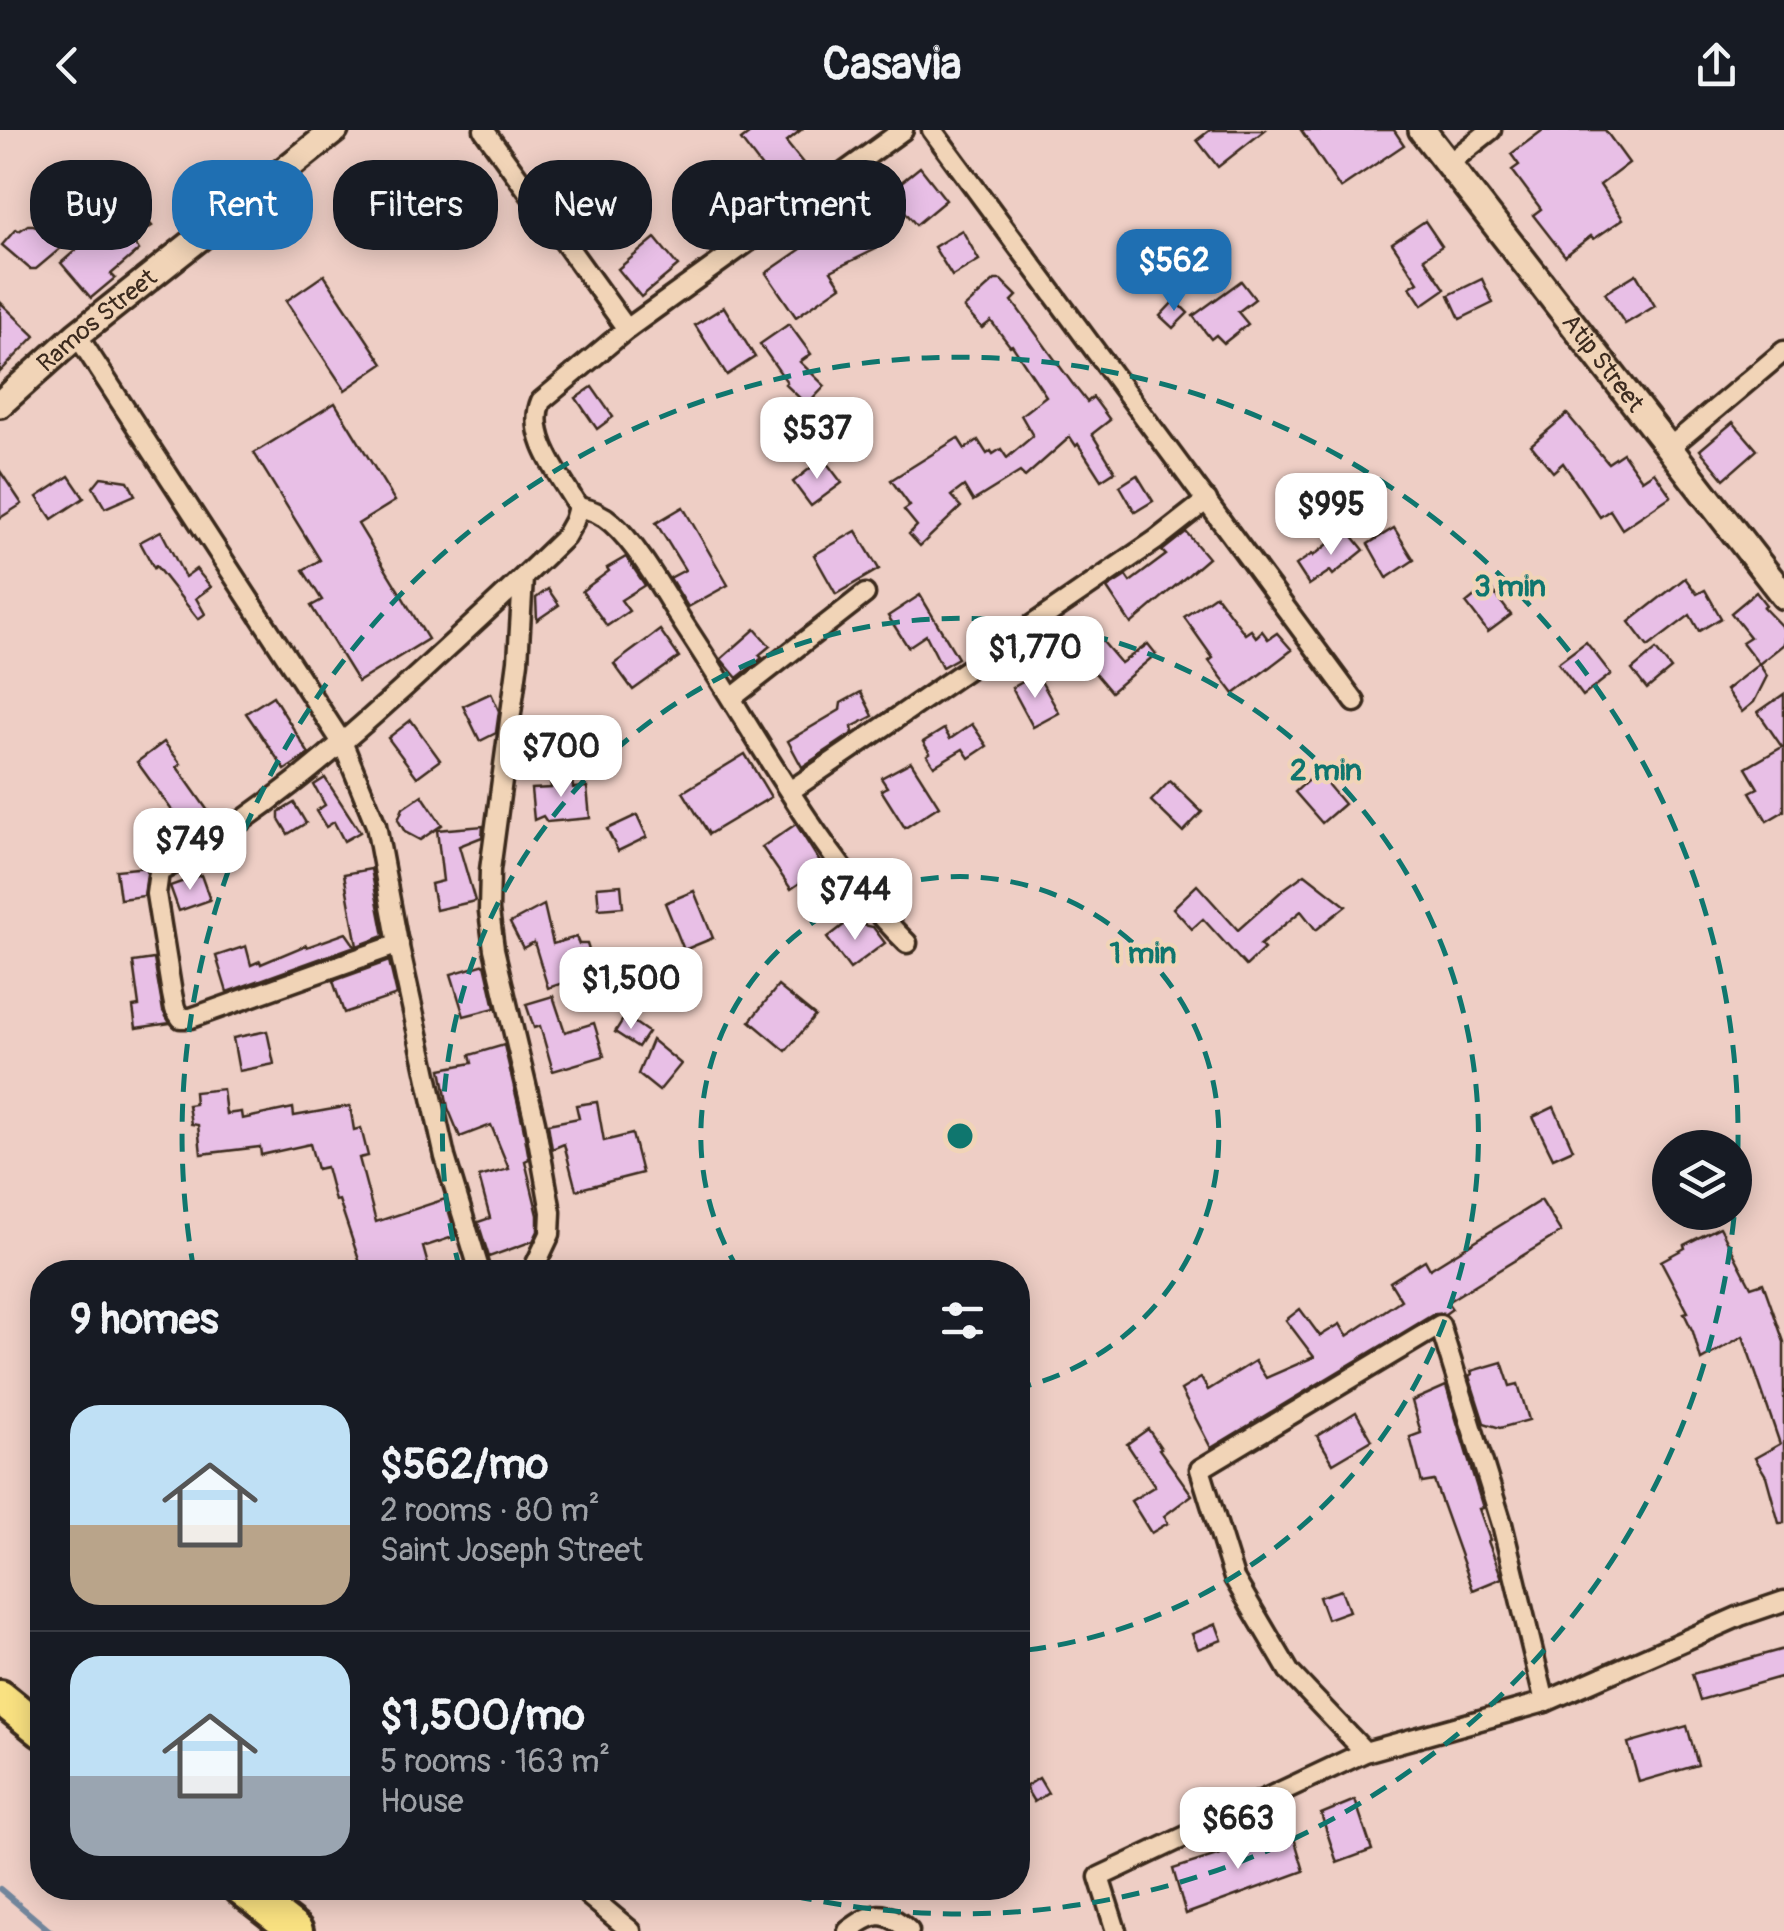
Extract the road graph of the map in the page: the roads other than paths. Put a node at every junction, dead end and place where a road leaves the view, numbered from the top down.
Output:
1 (336, 130) edge
2 (484, 130) edge
3 (904, 130) edge
4 (932, 130) edge
5 (1422, 130) edge
6 (1491, 130) edge
7 (1448, 164) junction
8 (627, 329) junction
9 (77, 335) junction
10 (1784, 350) edge
11 (0, 404) edge
12 (1669, 448) junction
13 (1207, 500) junction
14 (578, 507) junction
15 (523, 578) junction
16 (865, 594) dead end
17 (1784, 596) edge
18 (732, 698) junction
19 (1355, 702) dead end
20 (343, 744) junction
21 (790, 791) junction
22 (399, 944) junction
23 (907, 944) dead end
24 (476, 1260) edge
25 (538, 1260) edge
26 (1784, 1601) edge
27 (0, 1697) edge
28 (1545, 1702) junction
29 (30, 1721) edge
30 (1365, 1752) junction
31 (256, 1900) edge
32 (594, 1900) edge
33 (296, 1931) edge
34 (630, 1931) edge
35 (848, 1931) edge
36 (908, 1931) edge
37 (1116, 1931) edge

1 - 9 main road, Ramos Street
2 - 8 street
3 - 8 street
4 - 13 street
5 - 7 main road, Atip Street
6 - 7 street
7 - 12 main road, Atip Street
8 - 14 street
9 - 11 main road, Ramos Street
9 - 20 street
10 - 12 street
12 - 17 main road, Atip Street
13 - 19 street
13 - 21 street
14 - 15 street
14 - 18 street
15 - 20 street
15 - 25 street
16 - 18 street
18 - 21 street
20 - 22 street
20 - 22 street
21 - 23 street
22 - 24 street
26 - 28 street
27 - 29 highway
28 - 30 street
28 - 30 street
30 - 37 street
31 - 33 highway
32 - 34 street
35 - 36 street

